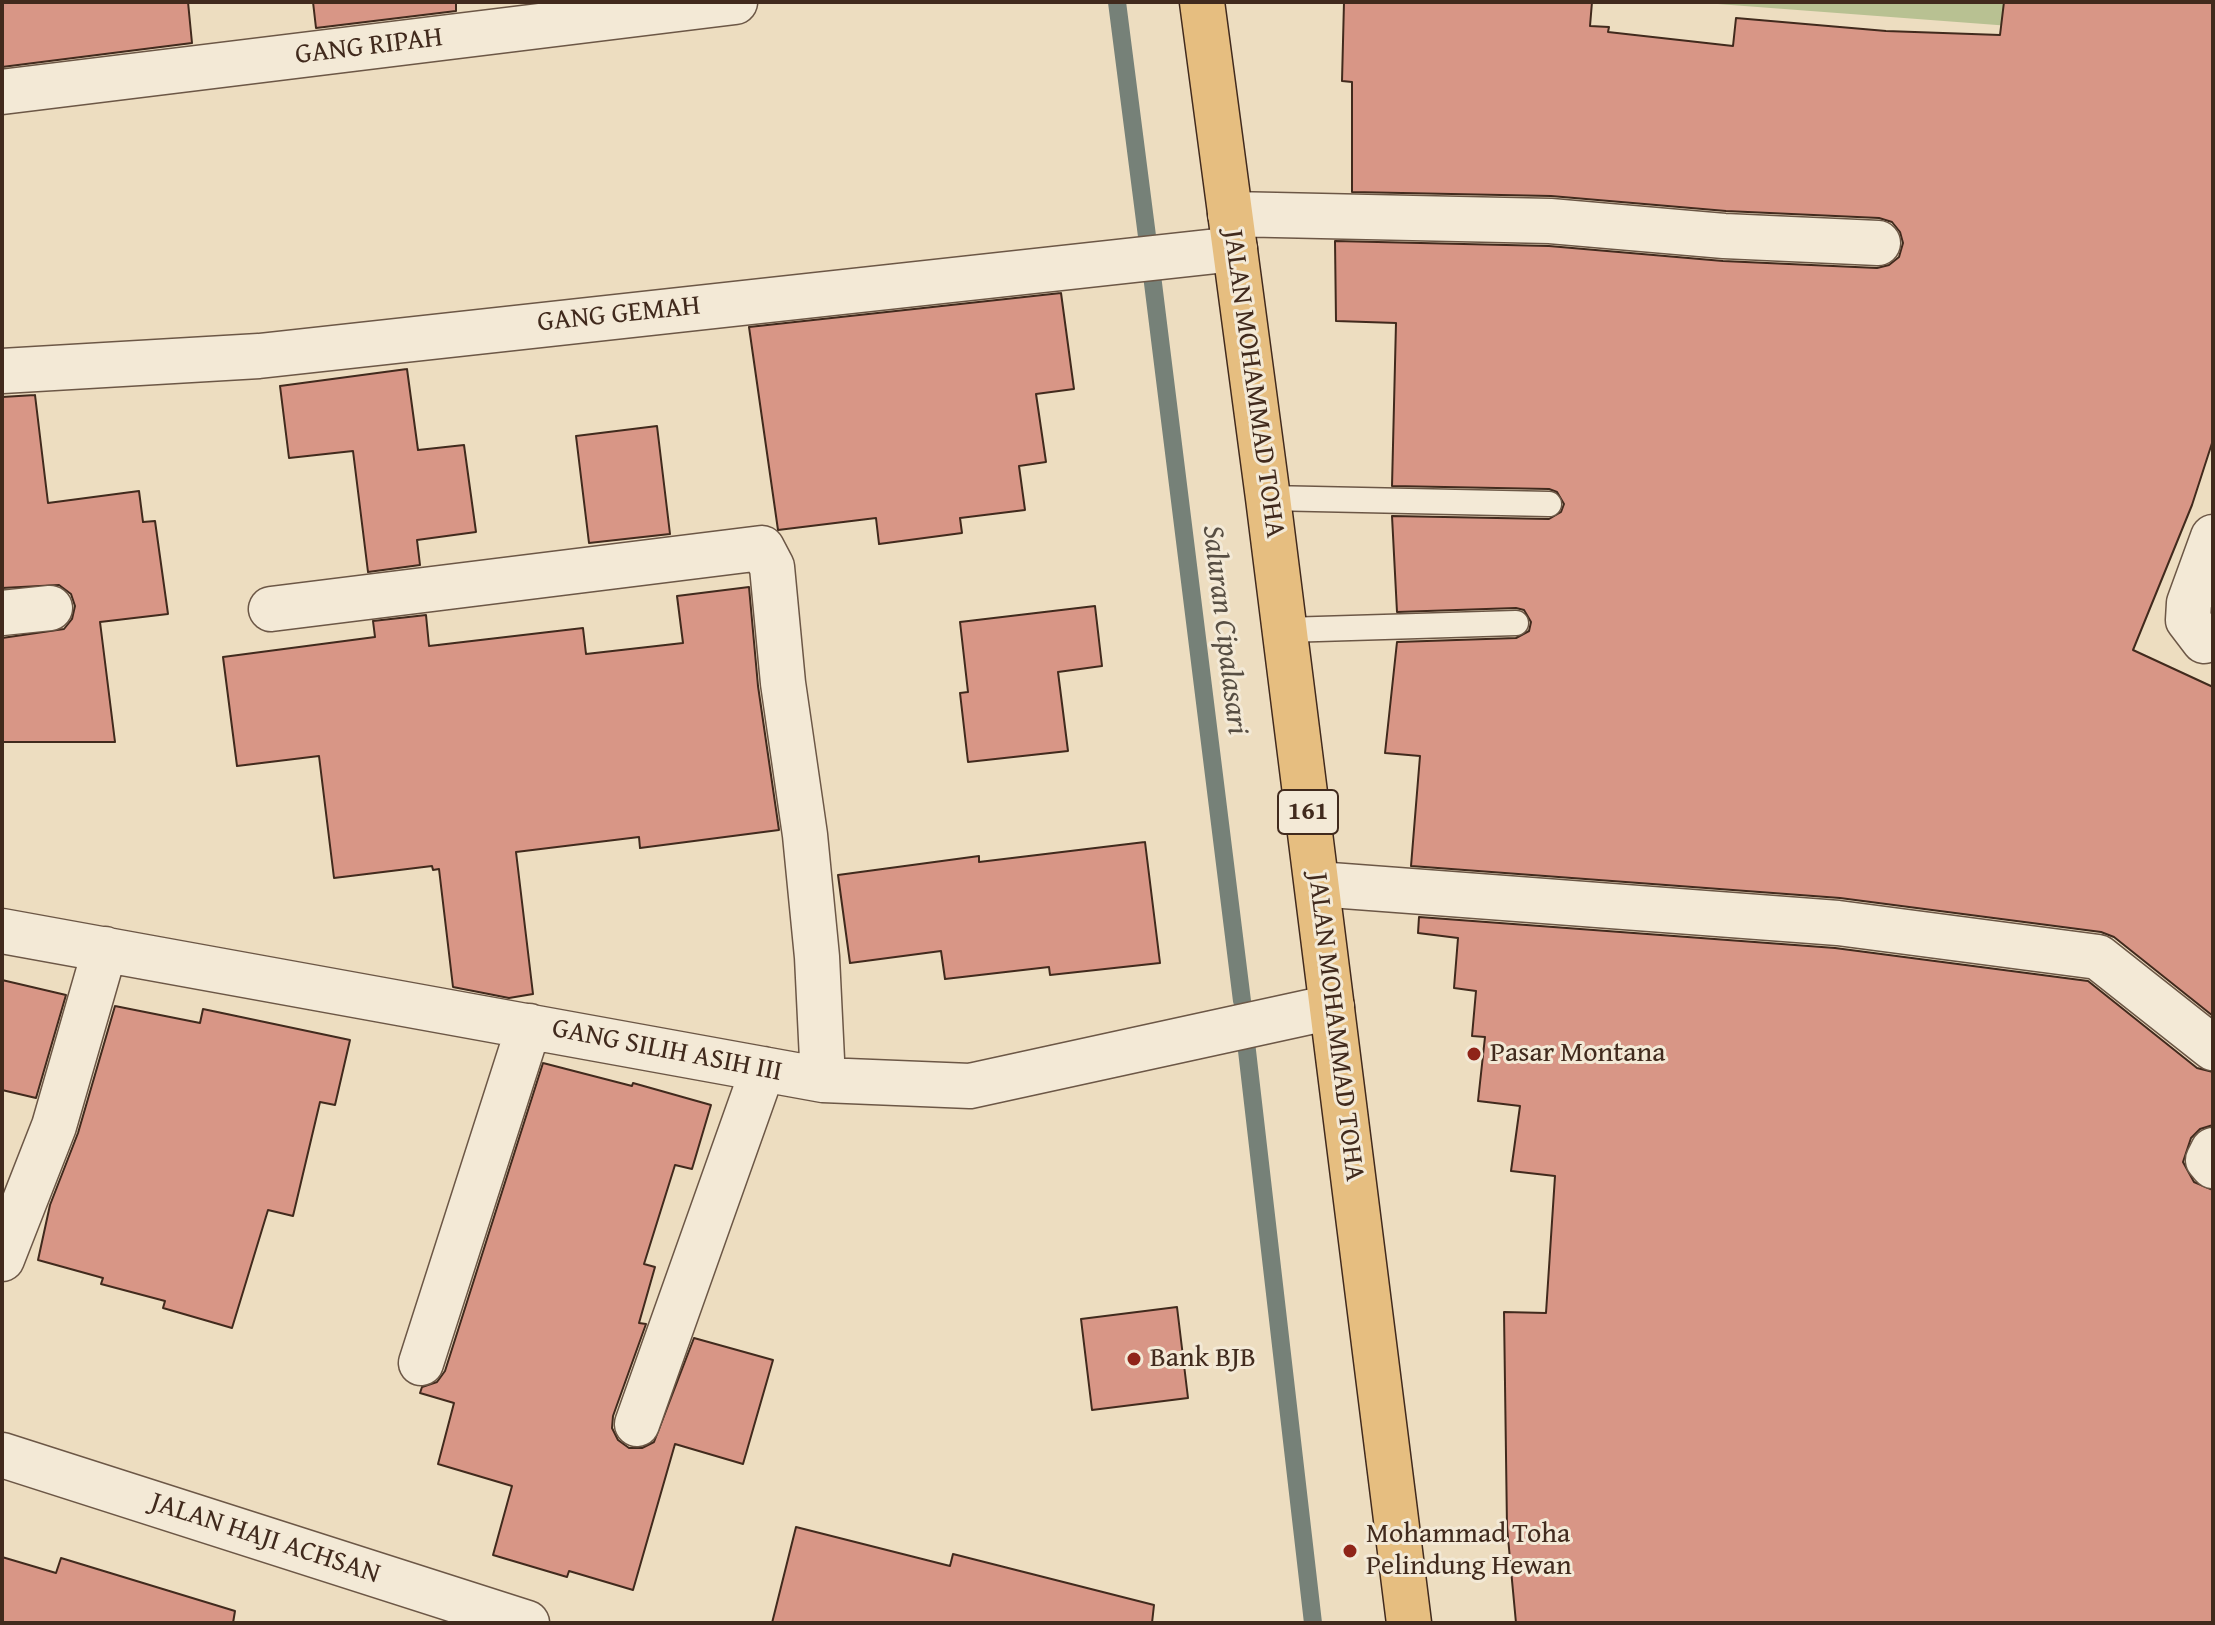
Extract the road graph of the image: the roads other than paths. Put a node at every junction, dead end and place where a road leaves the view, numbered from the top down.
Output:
1 (735, 2) edge
2 (1202, 2) edge
3 (2, 92) edge
4 (1233, 232) junction
5 (1878, 243) dead end
6 (2, 371) edge
7 (1268, 498) junction
8 (1549, 504) dead end
9 (2213, 537) edge
10 (50, 608) dead end
11 (271, 609) dead end
12 (2, 613) edge
13 (1516, 623) dead end
14 (1285, 630) junction
15 (2204, 641) dead end
16 (1317, 884) junction
17 (2, 931) edge
18 (105, 949) junction
19 (1332, 1007) junction
20 (529, 1026) junction
21 (2213, 1048) edge
22 (763, 1069) junction
23 (823, 1080) junction
24 (2213, 1150) edge
25 (2213, 1166) edge
26 (2, 1259) edge
27 (421, 1363) dead end
28 (637, 1424) dead end
29 (2, 1455) edge
30 (527, 1623) edge
31 (1409, 1623) edge

1 - 3 street, GANG RIPAH
2 - 4 main road, JALAN MOHAMMAD TOHA / 161
4 - 5 street, GANG GEMAH
4 - 6 street, GANG GEMAH
4 - 7 main road, JALAN MOHAMMAD TOHA / 161
7 - 8 lane
7 - 14 main road, JALAN MOHAMMAD TOHA / 161
9 - 15 street
10 - 12 street
11 - 23 street
13 - 14 lane
14 - 16 main road, JALAN MOHAMMAD TOHA / 161
16 - 19 main road, JALAN MOHAMMAD TOHA / 161
16 - 21 street
17 - 18 street, GANG SILIH ASIH III
18 - 20 street, GANG SILIH ASIH III
18 - 26 street
19 - 23 street, GANG SILIH ASIH III
19 - 31 main road, JALAN MOHAMMAD TOHA / 161
20 - 22 street, GANG SILIH ASIH III
20 - 27 street
22 - 23 street, GANG SILIH ASIH III
22 - 28 street
24 - 25 street
29 - 30 street, JALAN HAJI ACHSAN

